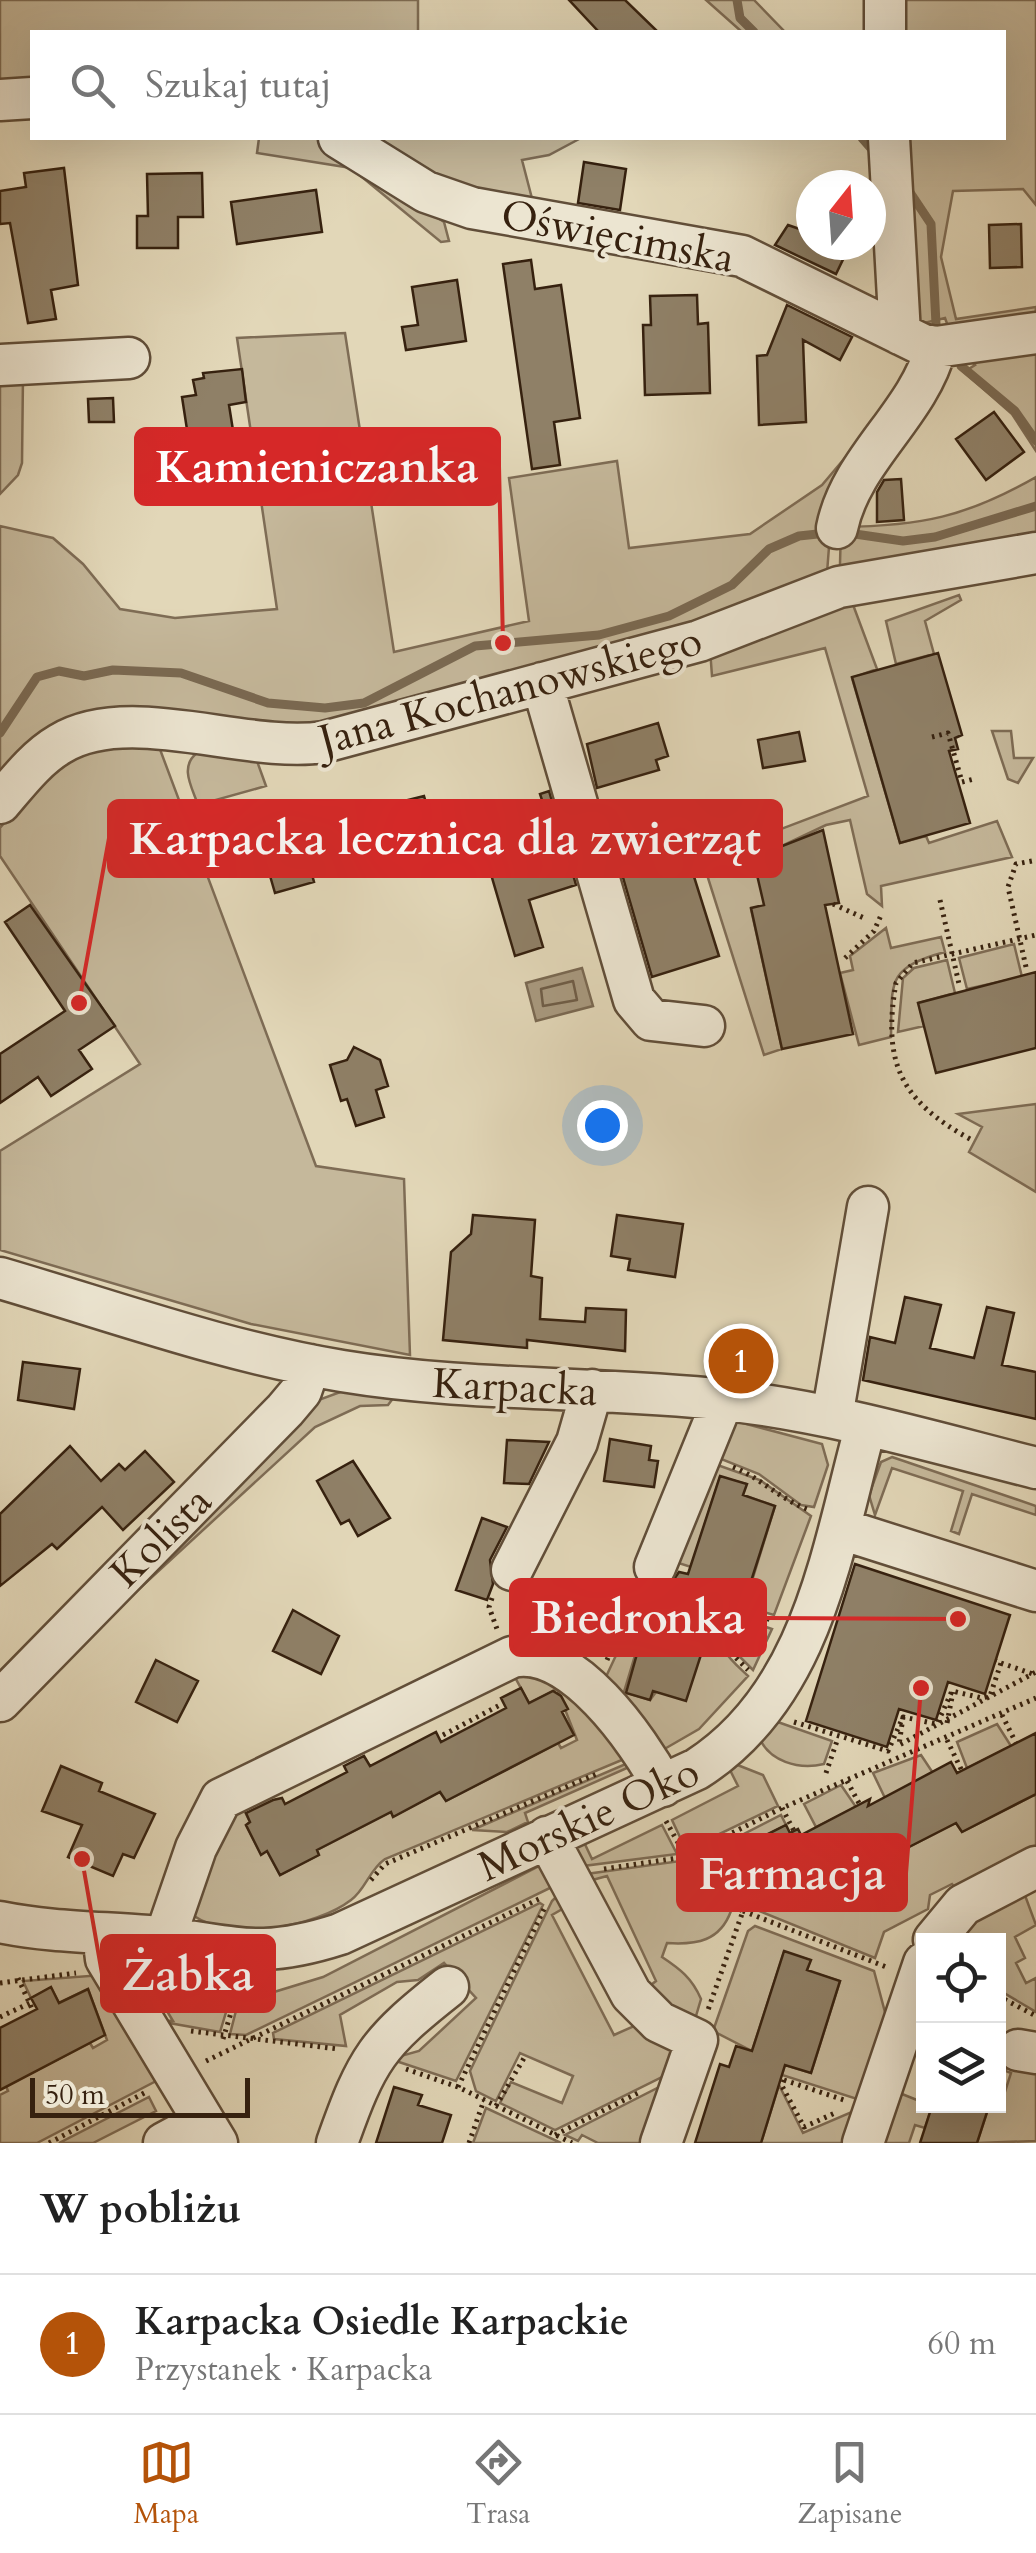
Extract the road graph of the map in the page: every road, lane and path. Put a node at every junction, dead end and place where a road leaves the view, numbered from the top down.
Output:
1 (885, 0) edge
2 (886, 30) edge
3 (30, 98) edge
4 (0, 100) edge
5 (349, 140) edge
6 (889, 141) edge
7 (1036, 333) edge
8 (918, 340) junction
9 (129, 358) dead end
10 (0, 363) edge
11 (1036, 553) edge
12 (838, 561) junction
13 (542, 684) junction
14 (932, 737) dead end
15 (974, 779) dead end
16 (0, 803) edge
17 (1032, 862) dead end
18 (940, 900) dead end
19 (834, 904) dead end
20 (882, 914) dead end
21 (864, 918) dead end
22 (1036, 934) edge
23 (1019, 939) junction
24 (952, 956) junction
25 (845, 958) dead end
26 (1026, 967) dead end
27 (959, 984) dead end
28 (704, 1026) dead end
29 (970, 1138) dead end
30 (868, 1207) dead end
31 (0, 1278) edge
32 (310, 1365) junction
33 (592, 1390) junction
34 (722, 1400) junction
35 (849, 1421) junction
36 (702, 1454) junction
37 (1036, 1468) edge
38 (825, 1520) junction
39 (655, 1567) joint
40 (512, 1570) joint
41 (1036, 1590) edge
42 (780, 1623) dead end
43 (507, 1640) dead end
44 (604, 1668) dead end
45 (1034, 1673) edge
46 (952, 1691) junction
47 (759, 1694) junction
48 (1036, 1698) edge
49 (0, 1702) edge
50 (500, 1705) dead end
51 (1002, 1715) junction
52 (902, 1717) junction
53 (947, 1723) junction
54 (442, 1735) dead end
55 (838, 1738) junction
56 (947, 1740) junction
57 (1016, 1742) dead end
58 (962, 1771) dead end
59 (826, 1773) dead end
60 (654, 1777) junction
61 (846, 1780) junction
62 (860, 1804) dead end
63 (782, 1808) junction
64 (794, 1831) dead end
65 (548, 1837) junction
66 (684, 1857) junction
67 (1036, 1867) edge
68 (567, 1874) junction
69 (365, 1891) dead end
70 (743, 1910) junction
71 (0, 1922) edge
72 (940, 1933) edge
73 (103, 1934) junction
74 (165, 1938) junction
75 (916, 1969) edge
76 (18, 1978) dead end
77 (916, 1986) edge
78 (448, 1988) dead end
79 (30, 2003) junction
80 (1006, 2007) edge
81 (232, 2008) dead end
82 (33, 2011) dead end
83 (0, 2017) edge
84 (224, 2038) dead end
85 (1030, 2040) edge
86 (692, 2056) junction
87 (524, 2058) dead end
88 (174, 2078) junction
89 (458, 2087) dead end
90 (828, 2095) dead end
91 (484, 2100) dead end
92 (854, 2104) dead end
93 (496, 2106) dead end
94 (210, 2133) edge
95 (556, 2135) dead end
96 (49, 2143) edge
97 (164, 2143) edge
98 (337, 2143) edge
99 (469, 2143) edge
100 (661, 2143) edge
101 (863, 2143) edge

1 - 2 street
3 - 4 street
5 - 8 street, Oświęcimska
6 - 8 street
7 - 8 street
8 - 12 street
9 - 10 street
11 - 12 street, Jana Kochanowskiego
12 - 13 street, Jana Kochanowskiego
13 - 16 street, Jana Kochanowskiego
13 - 28 street
14 - 15 path
17 - 23 path
18 - 24 path
19 - 21 path
20 - 25 path
22 - 23 path
23 - 24 path
23 - 26 path
24 - 27 path
24 - 29 path
30 - 35 street, Morskie Oko
31 - 32 street, Karpacka
32 - 33 street, Karpacka
32 - 49 street, Kolista
33 - 34 street, Karpacka
33 - 40 street
34 - 35 street, Karpacka
34 - 36 street
35 - 37 street, Karpacka
35 - 38 street, Morskie Oko
36 - 38 path
36 - 39 street
38 - 41 street
38 - 47 street, Morskie Oko
39 - 44 path
40 - 43 path
42 - 47 path
45 - 46 path
45 - 53 path
46 - 52 path
46 - 53 path
47 - 55 path
47 - 60 street, Morskie Oko
48 - 51 path
50 - 54 path
51 - 56 path
51 - 57 path
52 - 53 path
52 - 55 path
55 - 59 path
56 - 58 path
56 - 61 path
60 - 65 street, Morskie Oko
60 - 66 path
60 - 69 path
60 - 74 street
61 - 62 path
61 - 63 path
63 - 64 path
63 - 66 path
65 - 68 street
65 - 74 street, Morskie Oko
66 - 68 path
66 - 70 path
67 - 72 street
68 - 86 street
70 - 75 path
70 - 86 path
71 - 73 street, Morskie Oko
73 - 74 street, Morskie Oko
73 - 88 street
76 - 79 path
77 - 101 street
78 - 98 street
79 - 82 path
79 - 83 path
80 - 85 path
81 - 84 path
86 - 95 path
86 - 100 street
87 - 93 path
88 - 89 path
88 - 94 street
88 - 96 path
90 - 92 path
91 - 99 path
94 - 97 street

